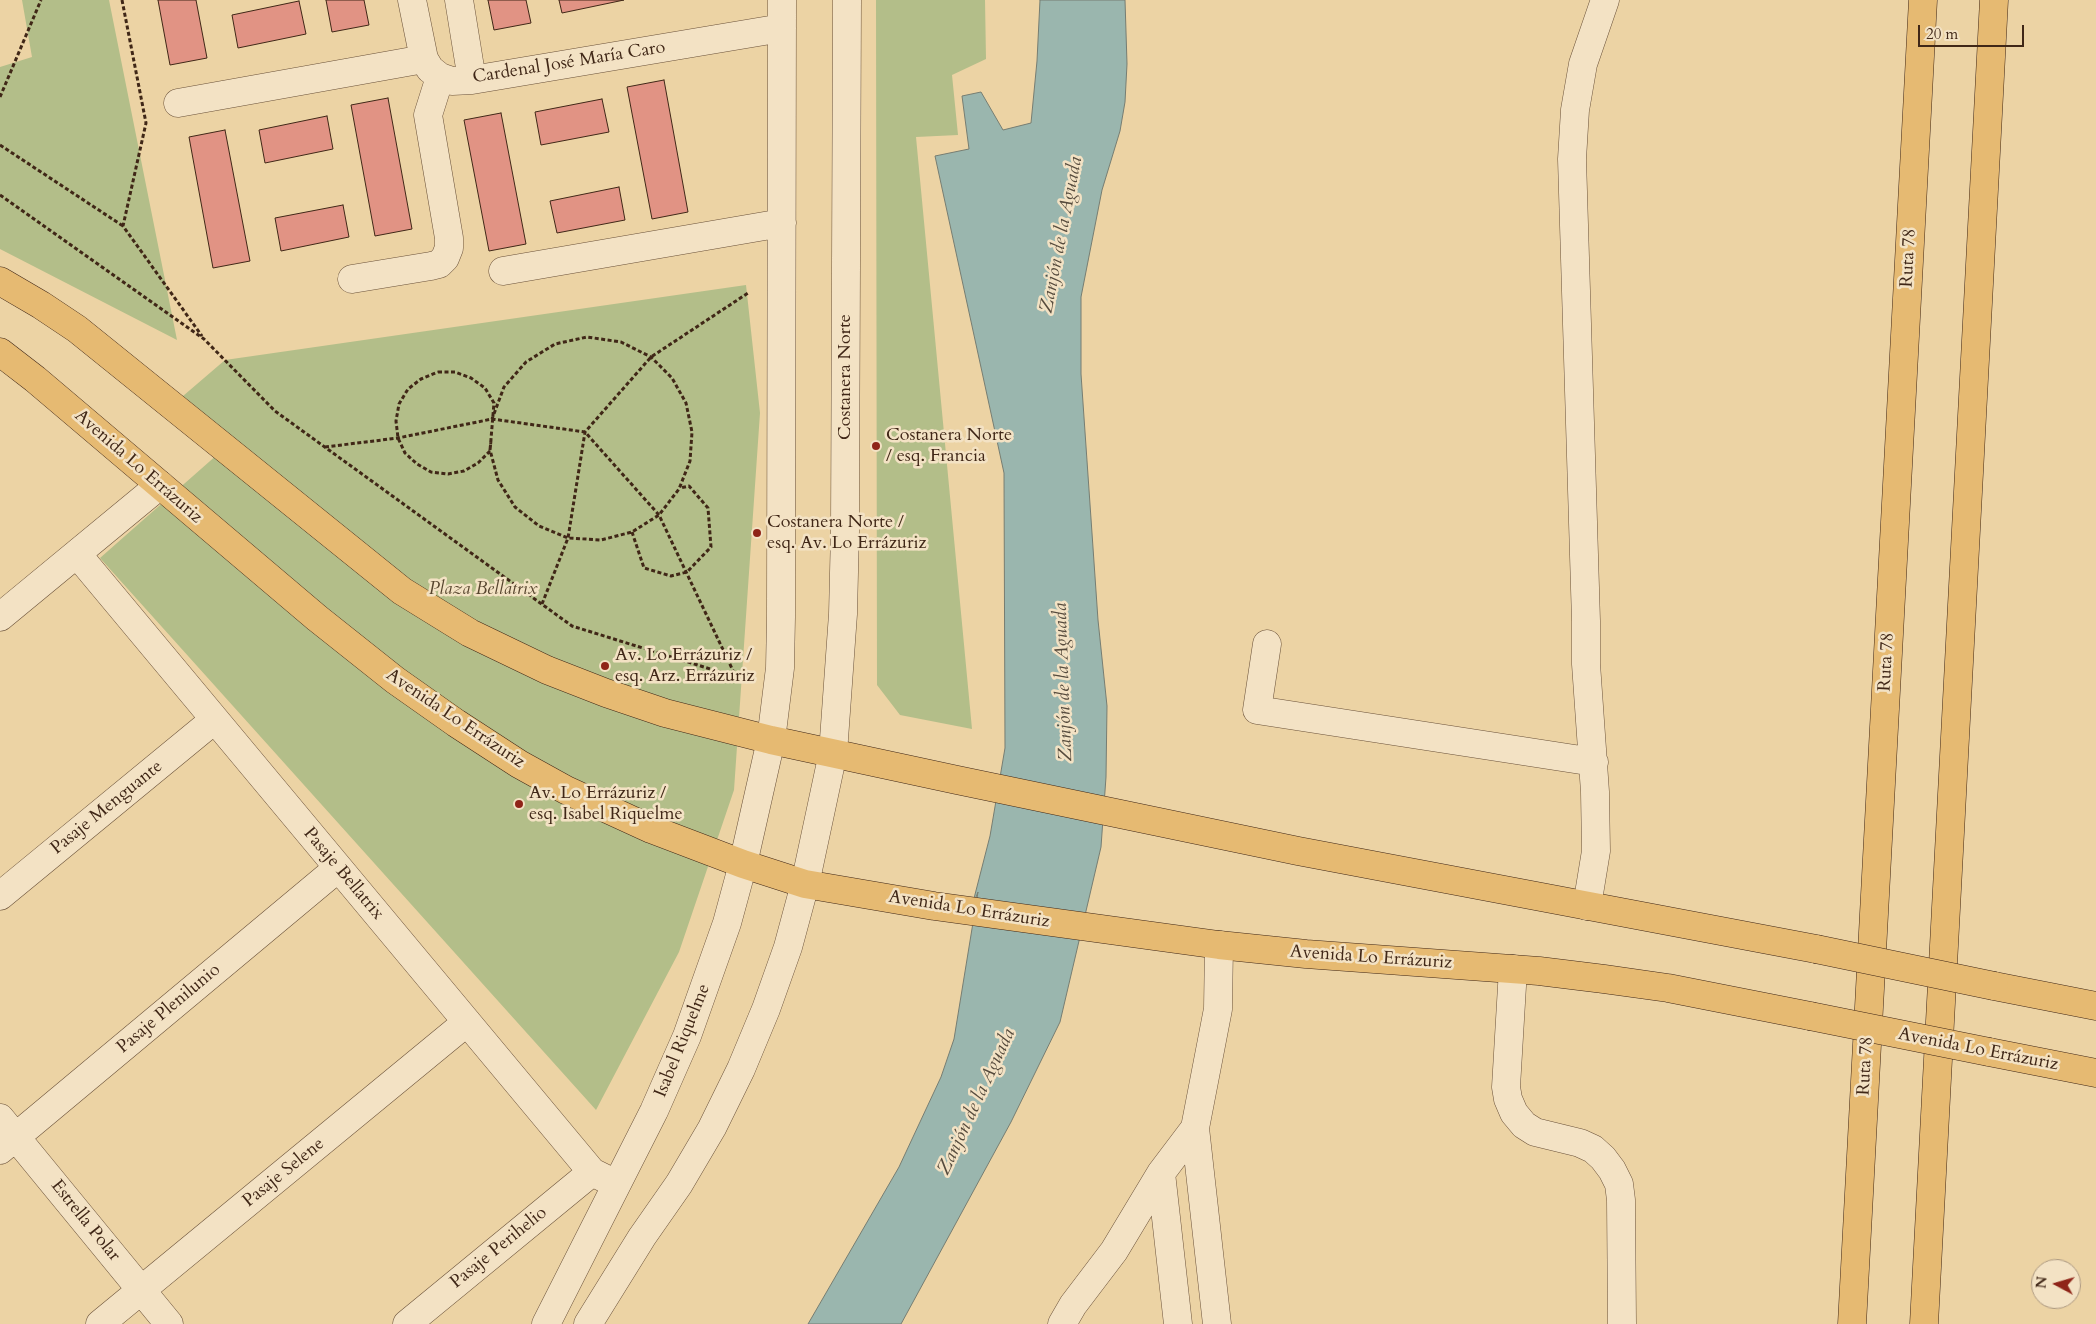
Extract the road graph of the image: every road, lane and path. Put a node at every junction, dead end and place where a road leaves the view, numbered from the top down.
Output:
1 (41, 0) edge
2 (122, 0) edge
3 (412, 0) edge
4 (459, 0) edge
5 (782, 0) edge
6 (847, 0) edge
7 (1605, 0) edge
8 (1923, 0) edge
9 (1994, 0) edge
10 (782, 28) junction
11 (432, 68) junction
12 (472, 80) junction
13 (0, 98) edge
14 (178, 103) dead end
15 (0, 145) edge
16 (0, 195) edge
17 (782, 223) junction
18 (123, 226) junction
19 (503, 271) dead end
20 (782, 272) junction
21 (352, 279) dead end
22 (0, 281) edge
23 (204, 339) junction
24 (0, 352) edge
25 (651, 357) junction
26 (492, 419) junction
27 (585, 432) junction
28 (398, 438) junction
29 (491, 440) junction
30 (325, 447) junction
31 (160, 485) junction
32 (679, 489) junction
33 (659, 515) junction
34 (632, 532) junction
35 (568, 538) junction
36 (77, 554) junction
37 (687, 572) junction
38 (542, 604) junction
39 (0, 618) edge
40 (1267, 644) dead end
41 (214, 720) junction
42 (771, 740) junction
43 (833, 753) junction
44 (1594, 762) junction
45 (743, 864) junction
46 (338, 868) junction
47 (805, 884) junction
48 (0, 896) edge
49 (1587, 906) junction
50 (1219, 945) junction
51 (1513, 969) junction
52 (2096, 1006) edge
53 (467, 1022) junction
54 (2096, 1073) edge
55 (1195, 1128) junction
56 (5, 1135) edge
57 (592, 1172) junction
58 (1161, 1173) junction
59 (616, 1184) junction
60 (141, 1290) junction
61 (100, 1324) edge
62 (169, 1324) edge
63 (407, 1324) edge
64 (546, 1324) edge
65 (588, 1324) edge
66 (1062, 1324) edge
67 (1178, 1324) edge
68 (1217, 1324) edge
69 (1622, 1324) edge
70 (1852, 1324) edge
71 (1924, 1324) edge

1 - 13 path
2 - 18 path
3 - 11 street
4 - 12 street
5 - 10 street
6 - 43 street, Costanera Norte
7 - 44 street
8 - 70 main road, Ruta 78
9 - 71 main road
10 - 12 street, Cardenal José María Caro
10 - 17 street
11 - 12 street, Cardenal José María Caro
11 - 14 street, Cardenal José María Caro
11 - 21 street
15 - 18 path
16 - 23 path
17 - 19 street
17 - 20 street
18 - 23 path
20 - 25 path
20 - 42 street
22 - 42 main road
23 - 30 path
24 - 31 main road, Avenida Lo Errázuriz
25 - 26 path
25 - 27 path
25 - 32 path
26 - 27 path
26 - 28 path
26 - 28 path
26 - 29 path
27 - 33 path
27 - 35 path
28 - 29 path
28 - 30 path
29 - 35 path
30 - 38 path
31 - 36 street
31 - 45 main road, Avenida Lo Errázuriz
32 - 33 path
32 - 37 path
33 - 34 path
33 - 37 path
34 - 35 path
34 - 37 path
35 - 38 path
36 - 39 street
36 - 41 street, Pasaje Bellatrix
37 - 38 path
40 - 44 street
41 - 46 street, Pasaje Bellatrix
41 - 48 street, Pasaje Menguante
42 - 43 main road
42 - 45 street, Isabel Riquelme
43 - 47 street
43 - 49 main road
44 - 49 street
45 - 47 main road, Avenida Lo Errázuriz
45 - 59 street, Isabel Riquelme
46 - 53 street, Pasaje Bellatrix
46 - 56 street, Pasaje Plenilunio
47 - 50 main road, Avenida Lo Errázuriz
47 - 65 street
49 - 52 main road, bridge
50 - 51 main road, Avenida Lo Errázuriz
50 - 55 street
51 - 54 main road, Avenida Lo Errázuriz, bridge
51 - 69 street
53 - 57 street, Pasaje Bellatrix
53 - 60 street, Pasaje Selene
55 - 58 street
55 - 68 street
56 - 60 street, Estrella Polar
57 - 59 street, Pasaje Bellatrix
57 - 63 street, Pasaje Perihelio
58 - 66 street
58 - 67 street
59 - 64 street, Isabel Riquelme
60 - 61 street, Pasaje Selene
60 - 62 street, Estrella Polar

